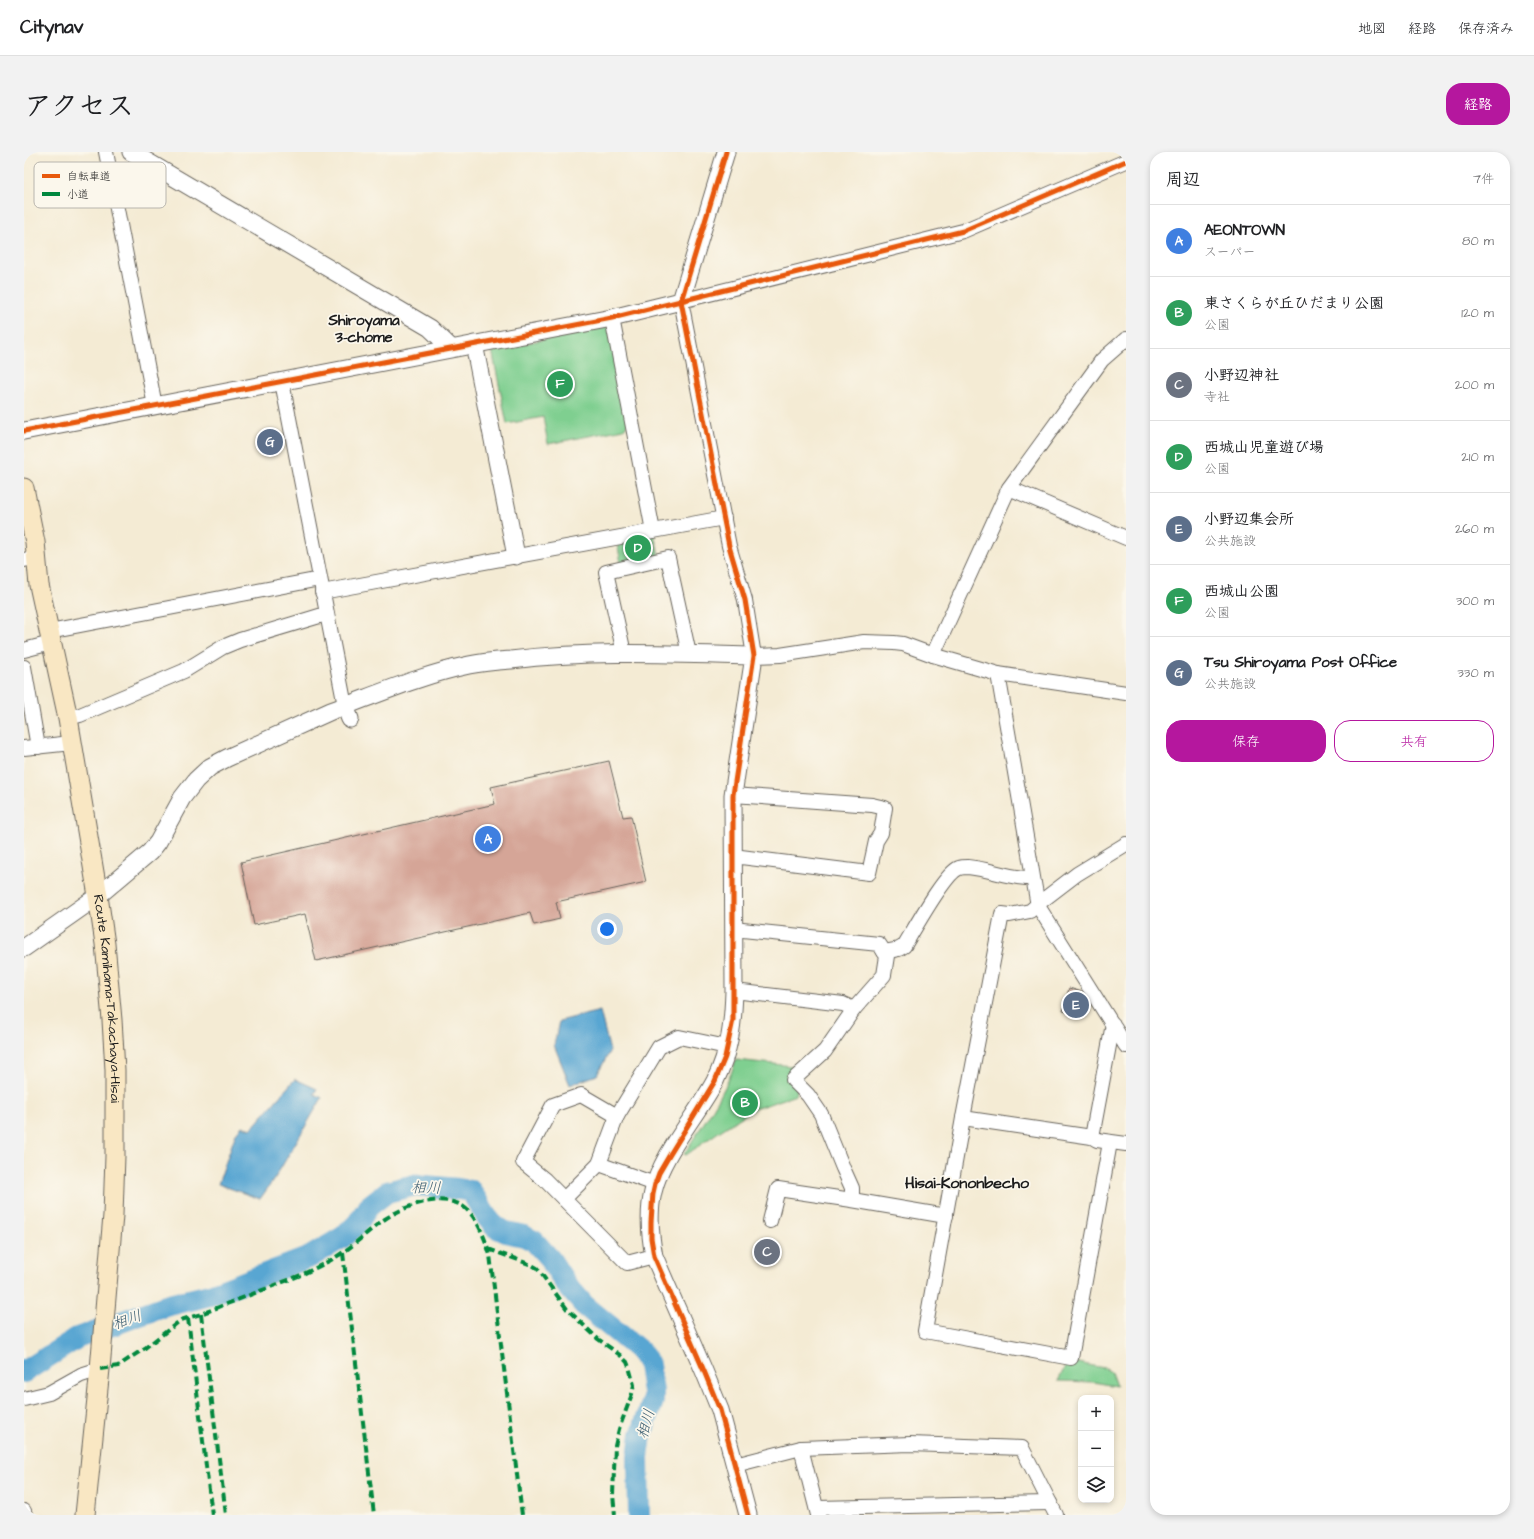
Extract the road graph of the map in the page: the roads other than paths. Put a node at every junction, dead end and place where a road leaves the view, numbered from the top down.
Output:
1 (106, 152) edge
2 (131, 152) edge
3 (726, 152) edge
4 (1126, 160) edge
5 (108, 162) edge
6 (148, 162) edge
7 (166, 173) edge
8 (117, 208) edge
9 (681, 301) junction
10 (612, 318) junction
11 (1126, 338) edge
12 (474, 344) junction
13 (451, 348) junction
14 (282, 382) junction
15 (155, 406) junction
16 (24, 432) edge
17 (24, 488) edge
18 (1009, 488) junction
19 (724, 518) junction
20 (653, 531) junction
21 (1126, 538) edge
22 (516, 556) junction
23 (30, 559) edge
24 (321, 586) junction
25 (326, 614) junction
26 (50, 637) junction
27 (24, 650) edge
28 (624, 653) junction
29 (689, 654) junction
30 (933, 655) junction
31 (754, 656) junction
32 (24, 667) edge
33 (998, 674) junction
34 (1126, 693) edge
35 (347, 712) junction
36 (68, 718) junction
37 (72, 743) junction
38 (38, 747) junction
39 (24, 748) edge
40 (733, 795) junction
41 (1126, 844) edge
42 (733, 856) junction
43 (1032, 878) junction
44 (98, 896) junction
45 (1038, 906) junction
46 (733, 928) junction
47 (24, 948) edge
48 (884, 952) junction
49 (734, 991) junction
50 (854, 1009) junction
51 (1113, 1024) junction
52 (1126, 1046) edge
53 (727, 1047) junction
54 (617, 1116) junction
55 (963, 1118) junction
56 (1092, 1137) junction
57 (1108, 1142) junction
58 (1126, 1144) edge
59 (599, 1164) junction
60 (655, 1184) junction
61 (564, 1199) junction
62 (852, 1200) junction
63 (946, 1216) junction
64 (770, 1221) dead end
65 (654, 1256) junction
66 (100, 1369) junction
67 (24, 1399) edge
68 (801, 1448) junction
69 (735, 1465) junction
70 (1053, 1509) edge
71 (24, 1511) edge
72 (818, 1512) edge
73 (24, 1515) edge
74 (85, 1515) edge
75 (748, 1515) edge

1 - 5 street
2 - 6 street
3 - 9 street
4 - 9 street
7 - 13 street
8 - 15 street
9 - 10 street
9 - 19 street
10 - 12 street
10 - 20 street
11 - 18 street
12 - 13 street
12 - 22 street
13 - 14 street
14 - 15 street
14 - 24 street
15 - 16 street
17 - 23 main road, Route Kamihama-Takachaya-Hisai
18 - 21 street
18 - 30 street
19 - 20 street
19 - 31 street
20 - 22 street
22 - 24 street
23 - 26 main road, Route Kamihama-Takachaya-Hisai
24 - 25 street
24 - 26 street
25 - 35 street
25 - 36 street
26 - 27 street
26 - 36 main road, Route Kamihama-Takachaya-Hisai
28 - 29 street
28 - 29 street
28 - 35 street
29 - 31 street
30 - 31 street
30 - 33 street
31 - 40 street
32 - 38 street
33 - 34 street
33 - 43 street
35 - 44 street
36 - 37 main road, Route Kamihama-Takachaya-Hisai
37 - 38 street
37 - 44 main road, Route Kamihama-Takachaya-Hisai
38 - 39 street
40 - 42 street
40 - 42 street
41 - 45 street
42 - 46 street
43 - 45 street
43 - 48 street
44 - 47 street
44 - 66 main road, Route Kamihama-Takachaya-Hisai
45 - 51 street
45 - 55 street
46 - 48 street
46 - 49 street
48 - 50 street
49 - 50 street
49 - 53 street
50 - 62 street
51 - 52 street
51 - 56 street
53 - 54 street
53 - 60 street
54 - 59 street
54 - 61 street
55 - 56 street
55 - 63 street
56 - 57 street
57 - 58 street
57 - 63 street
59 - 60 street
59 - 61 street
60 - 65 street
61 - 65 street
62 - 63 street
62 - 64 street
65 - 69 street
66 - 67 street
66 - 74 main road, Route Kamihama-Takachaya-Hisai
68 - 69 street
68 - 70 street
68 - 72 street
69 - 75 street
70 - 72 street
71 - 73 street

